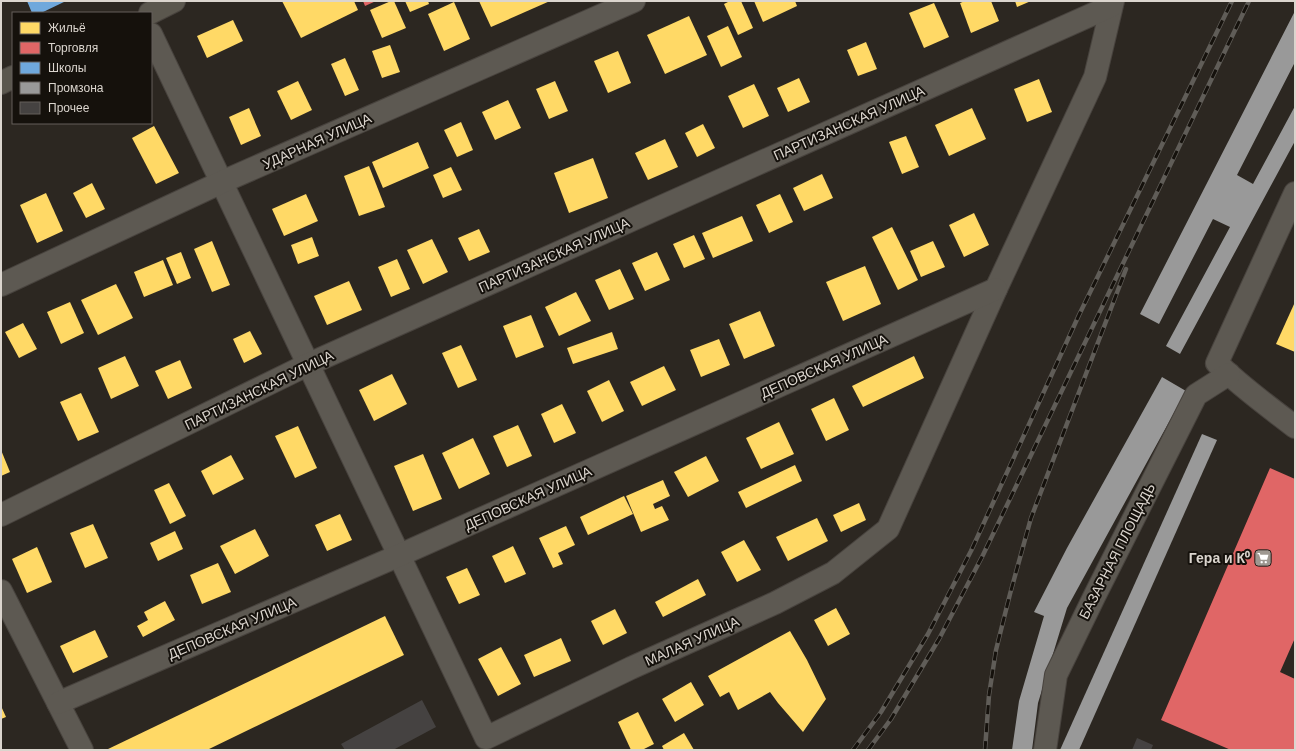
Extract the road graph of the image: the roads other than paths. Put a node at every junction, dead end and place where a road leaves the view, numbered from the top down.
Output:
1 (174, 1) edge
2 (634, 1) edge
3 (1112, 4) edge
4 (596, 9) edge
5 (152, 12) edge
6 (152, 36) edge
7 (12, 78) edge
8 (1, 83) edge
9 (222, 182) junction
10 (1295, 193) edge
11 (1, 285) edge
12 (996, 289) junction
13 (309, 364) junction
14 (1229, 374) junction
15 (1295, 427) edge
16 (1, 515) edge
17 (400, 555) junction
18 (1, 591) edge
19 (58, 703) junction
20 (82, 750) edge
21 (1045, 750) edge

1 - 5 main road
2 - 4 street, УДАРНАЯ УЛИЦА
3 - 12 street
3 - 13 street, ПАРТИЗАНСКАЯ УЛИЦА
4 - 9 street, УДАРНАЯ УЛИЦА
6 - 9 street
7 - 8 main road
9 - 11 street, УДАРНАЯ УЛИЦА
9 - 13 street
10 - 14 street
12 - 17 street, ДЕПОВСКАЯ УЛИЦА
12 - 17 street, МАЛАЯ УЛИЦА
13 - 16 street, ПАРТИЗАНСКАЯ УЛИЦА
13 - 17 street
14 - 15 street
14 - 21 street, БАЗАРНАЯ ПЛОЩАДЬ
17 - 19 street, ДЕПОВСКАЯ УЛИЦА
18 - 19 street
19 - 20 street

